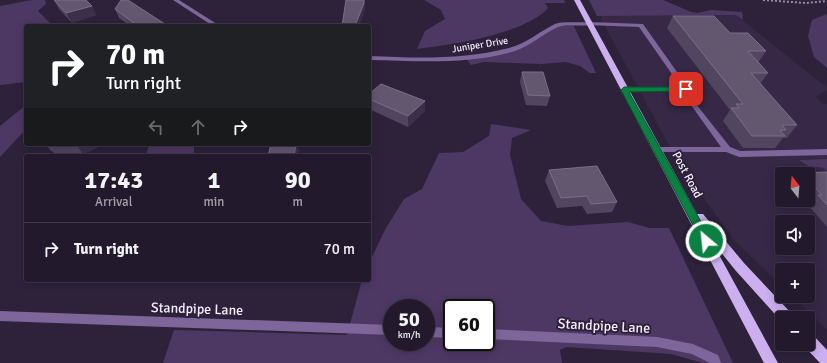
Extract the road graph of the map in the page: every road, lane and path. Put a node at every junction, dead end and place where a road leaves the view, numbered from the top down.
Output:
1 (176, 0) edge
2 (577, 0) edge
3 (763, 0) edge
4 (827, 1) edge
5 (214, 24) edge
6 (589, 24) junction
7 (371, 58) edge
8 (624, 90) junction
9 (694, 105) dead end
10 (727, 149) junction
11 (658, 150) junction
12 (827, 152) edge
13 (685, 201) junction
14 (781, 311) edge
15 (0, 316) edge
16 (383, 330) edge
17 (495, 334) edge
18 (815, 347) edge
19 (827, 360) edge
20 (716, 363) edge
21 (771, 363) edge

1 - 5 street
2 - 6 main road, Post Road
3 - 4 path
6 - 7 street, Juniper Drive
6 - 8 main road, Post Road
6 - 8 street, Juniper Drive
8 - 11 main road, Post Road
9 - 10 street
10 - 11 street
10 - 12 street
11 - 13 main road, Post Road
13 - 14 main road
13 - 21 main road, Post Road
15 - 16 street, Standpipe Lane
17 - 20 street, Standpipe Lane
18 - 19 main road

